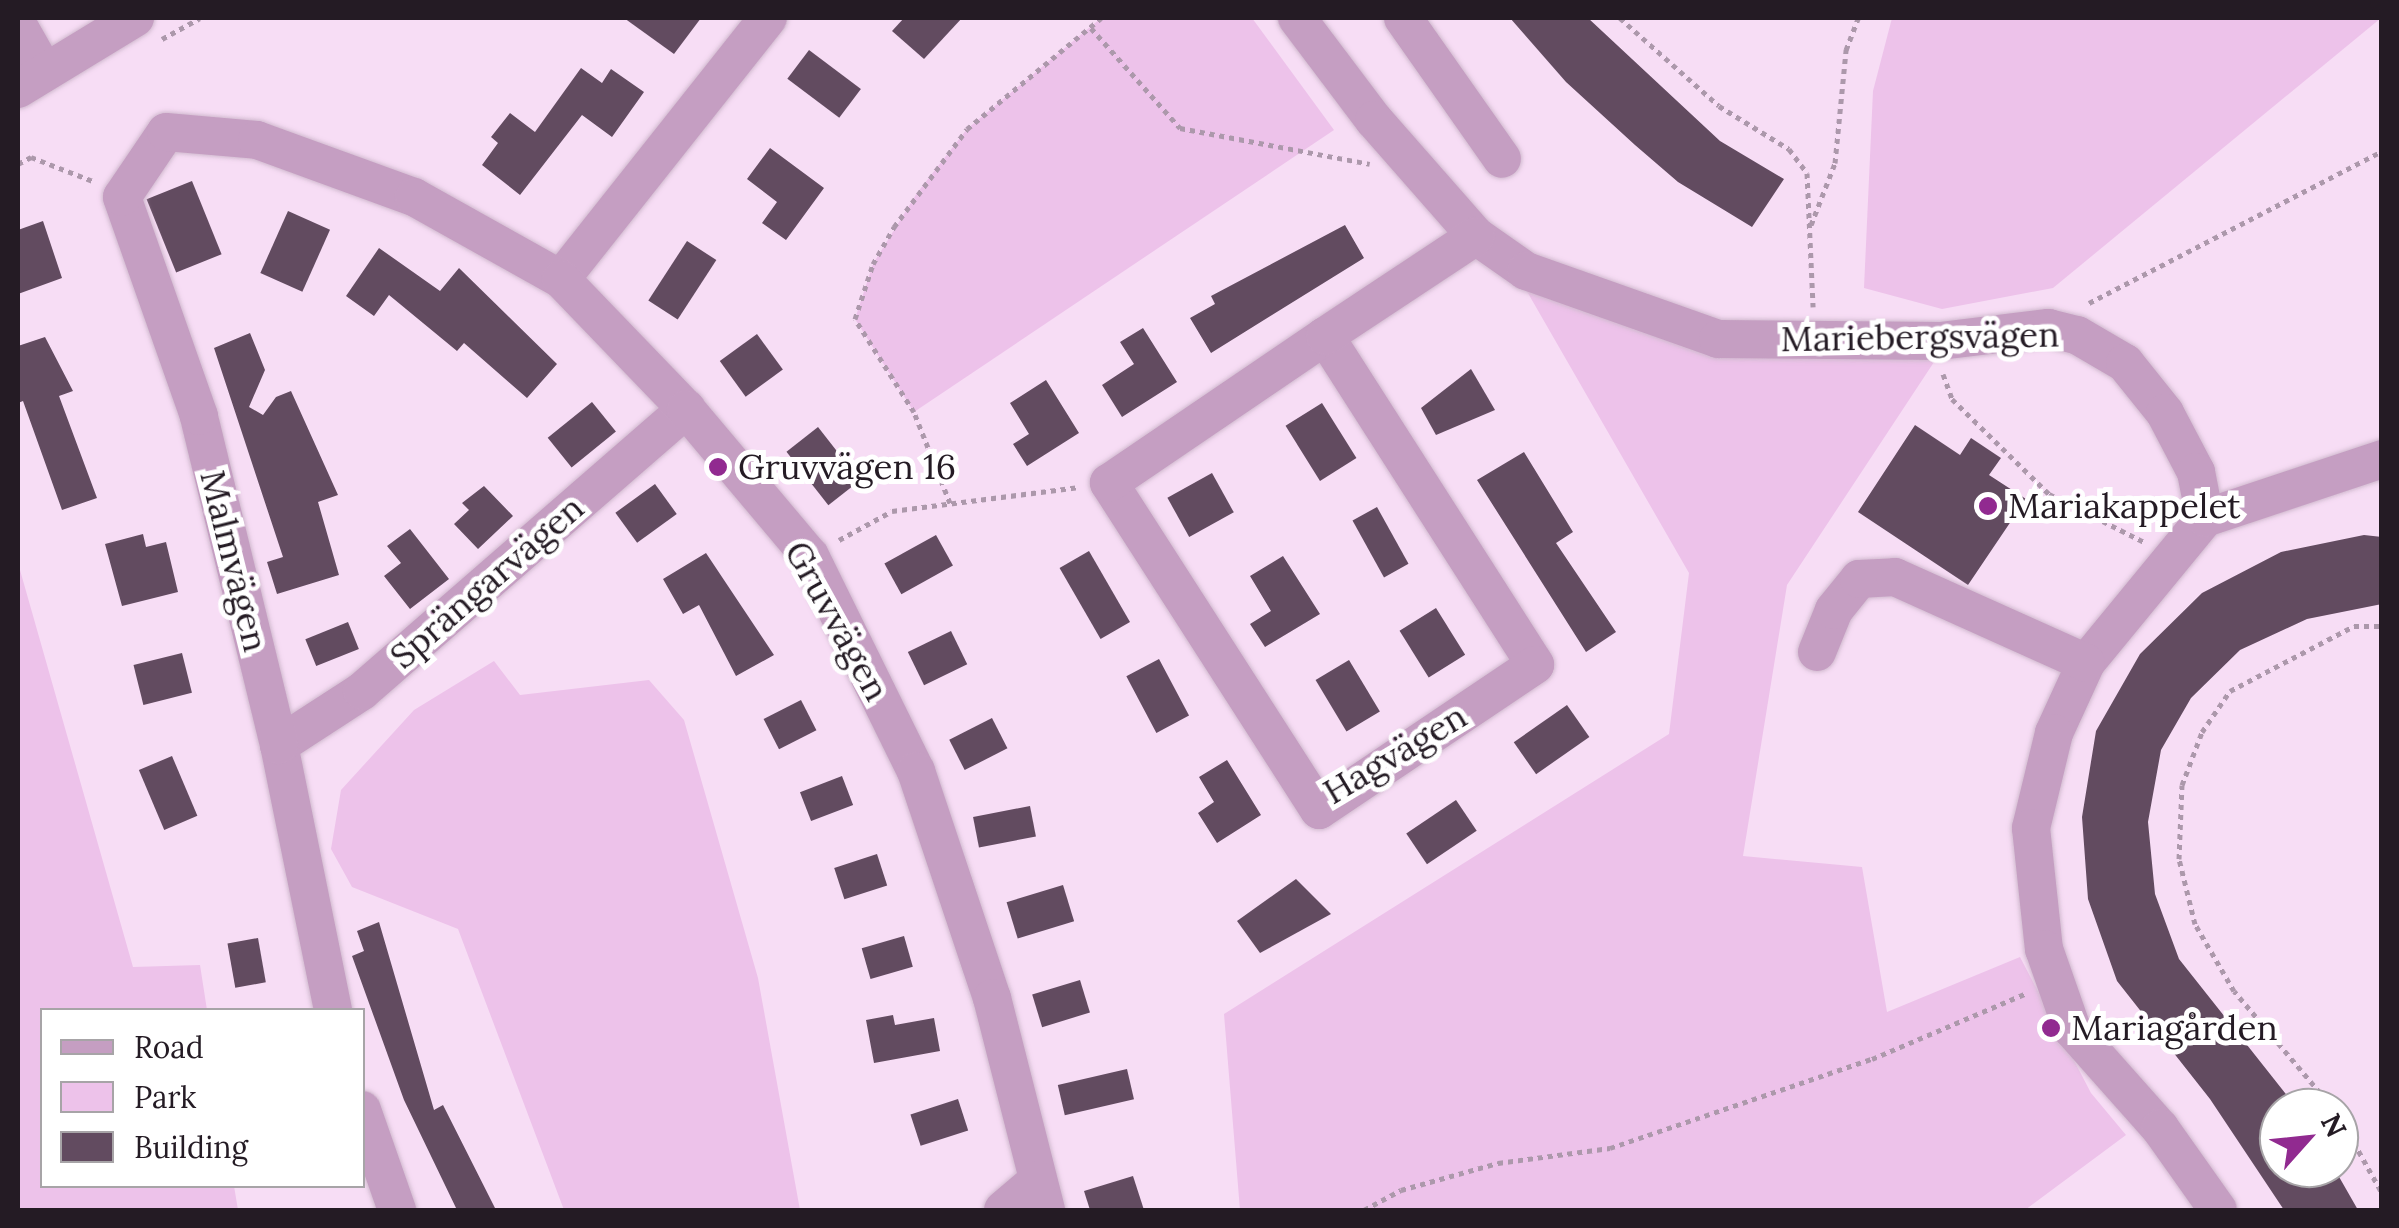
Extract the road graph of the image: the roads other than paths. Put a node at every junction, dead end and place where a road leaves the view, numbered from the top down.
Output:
1 (135, 18) edge
2 (768, 18) edge
3 (1297, 18) edge
4 (1403, 18) edge
5 (18, 25) edge
6 (31, 80) edge
7 (1502, 159) dead end
8 (122, 196) joint
9 (1476, 236) junction
10 (560, 279) junction
11 (1325, 336) junction
12 (686, 409) junction
13 (2382, 460) edge
14 (2205, 518) junction
15 (1817, 652) dead end
16 (2086, 663) junction
17 (279, 745) junction
18 (332, 1008) edge
19 (365, 1119) edge
20 (1042, 1195) edge
21 (397, 1210) edge
22 (1003, 1210) edge
23 (2218, 1210) edge

1 - 6 street
2 - 10 street
3 - 9 street, Mariebergsvägen
4 - 7 street
5 - 6 street
8 - 10 street, Gruvvägen
8 - 17 street, Malmvägen
9 - 11 street
9 - 14 street, Mariebergsvägen
10 - 12 street, Gruvvägen
11 - 11 street, Hagvägen
12 - 17 street, Sprängarvägen
12 - 20 street, Gruvvägen
13 - 14 street
14 - 16 street
15 - 16 street
16 - 23 street
17 - 18 street, Malmvägen
19 - 21 street
20 - 22 street

